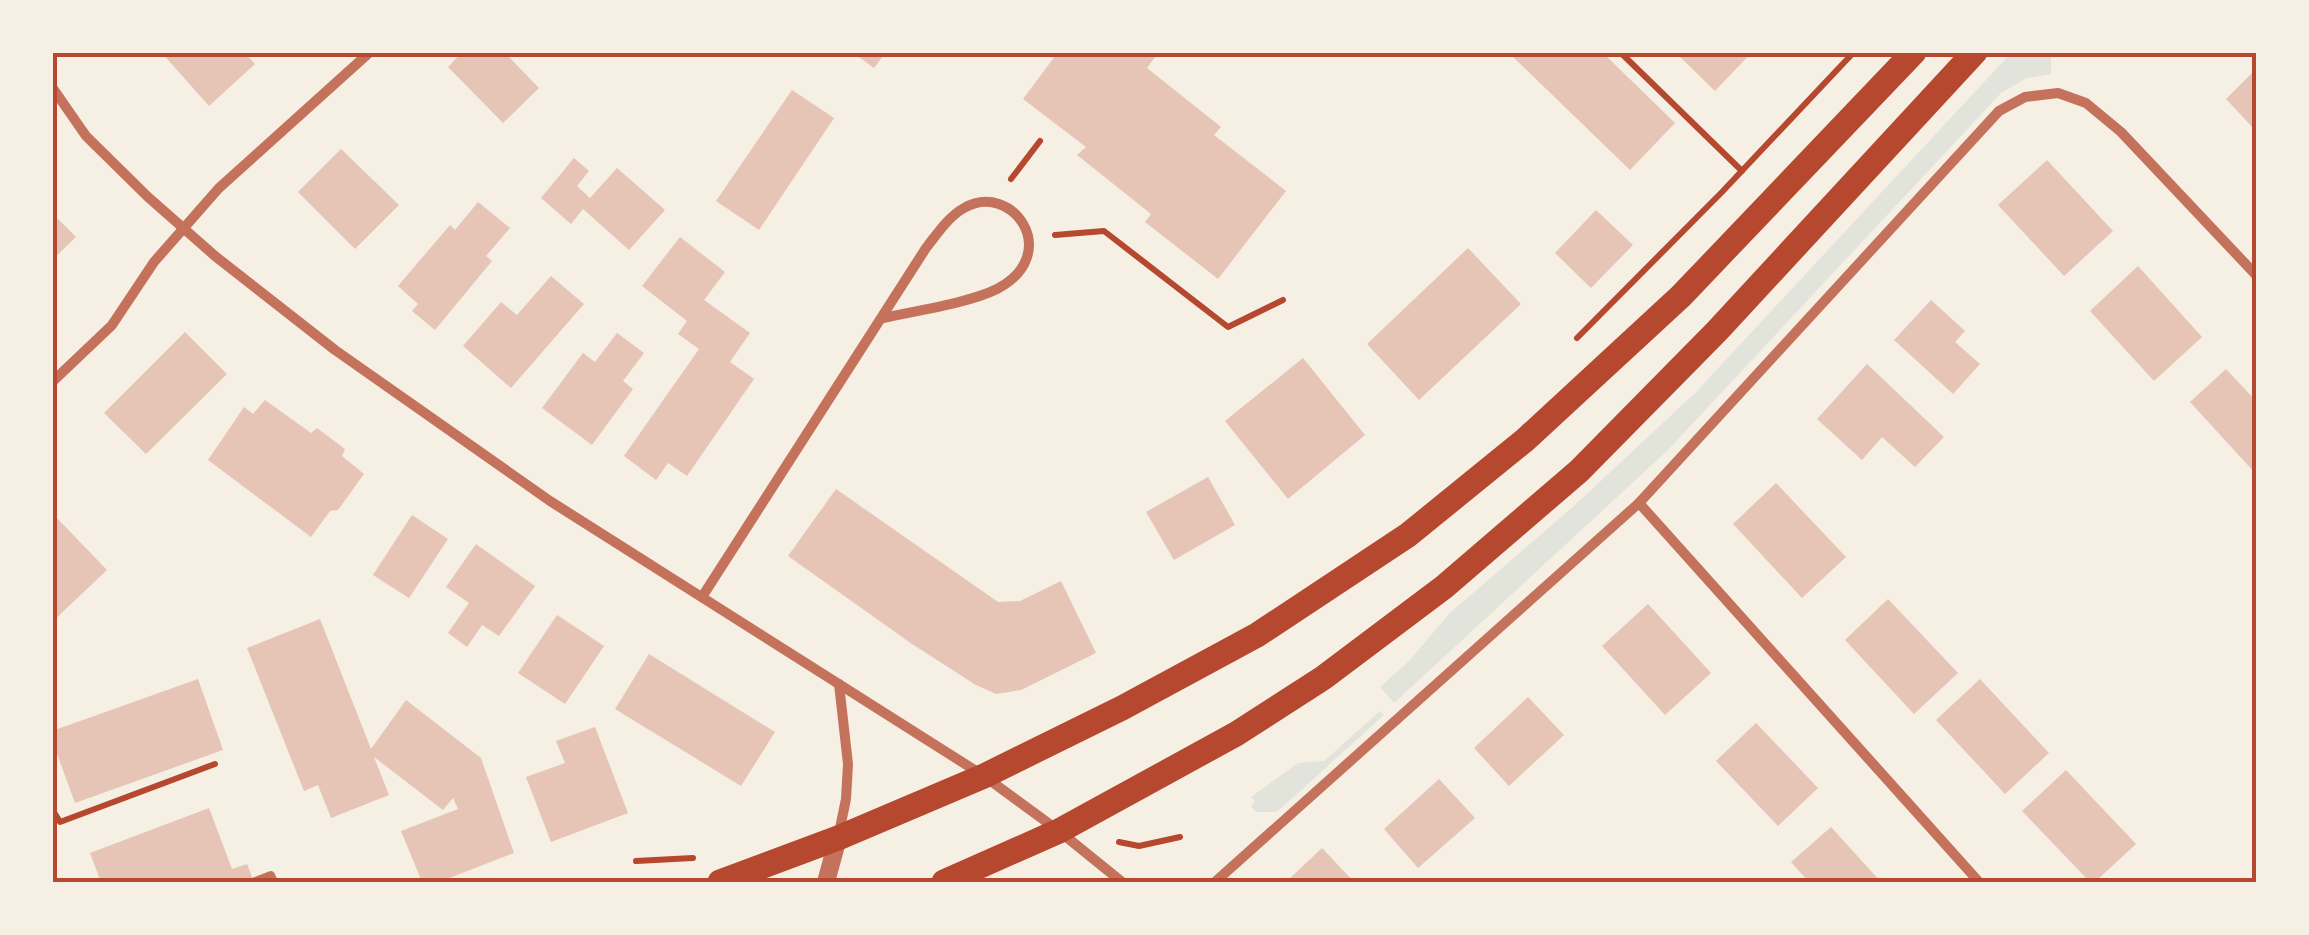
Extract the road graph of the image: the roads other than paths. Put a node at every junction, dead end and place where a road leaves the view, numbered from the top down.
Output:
1 (370, 52) edge
2 (1914, 52) edge
3 (1976, 52) edge
4 (52, 87) edge
5 (183, 228) junction
6 (2256, 275) edge
7 (882, 318) junction
8 (52, 382) edge
9 (1640, 503) junction
10 (702, 597) junction
11 (839, 684) junction
12 (984, 776) junction
13 (1059, 831) junction
14 (838, 838) junction
15 (254, 882) edge
16 (274, 882) edge
17 (720, 882) edge
18 (826, 882) edge
19 (944, 882) edge
20 (1122, 882) edge
21 (1215, 882) edge
22 (1980, 882) edge

1 - 5 street
2 - 12 main road
3 - 13 main road
4 - 5 street
5 - 8 street
5 - 10 street
6 - 9 street
7 - 7 street
7 - 10 street
9 - 21 street
9 - 22 street
10 - 11 street
11 - 12 street
11 - 14 street
12 - 13 street
12 - 14 main road
13 - 19 main road
13 - 20 street
14 - 17 main road
14 - 18 street
15 - 16 lane

